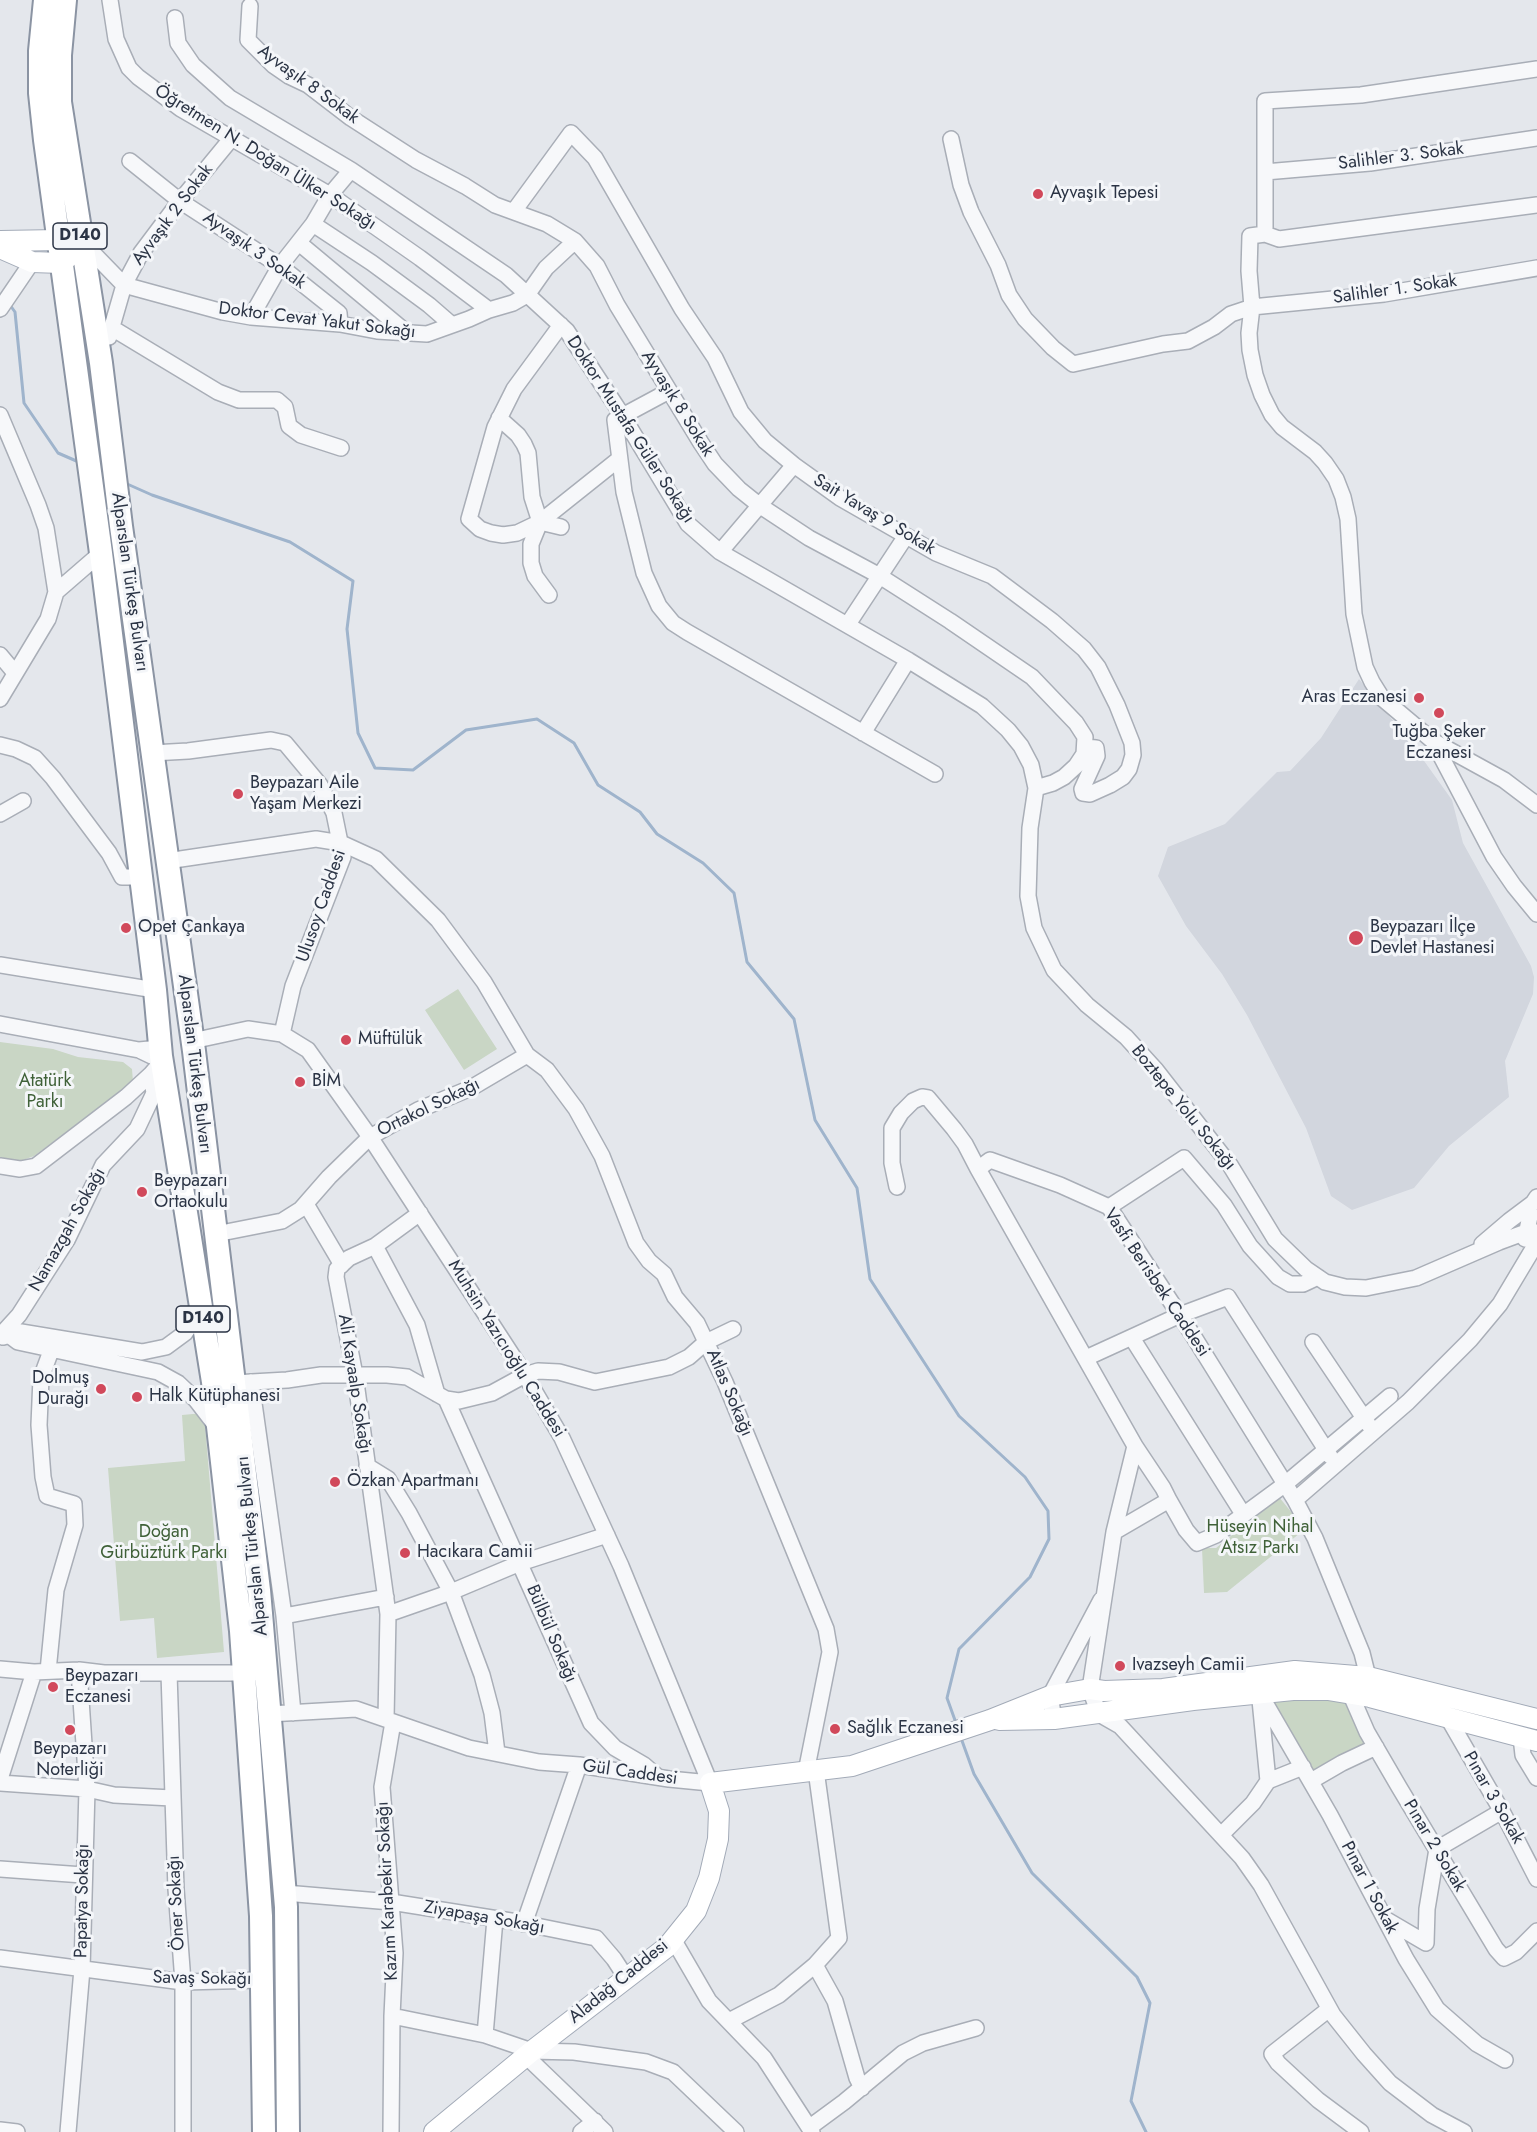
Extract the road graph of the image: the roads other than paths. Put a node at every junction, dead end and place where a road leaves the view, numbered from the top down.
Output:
1 (45, 0) edge
2 (65, 0) edge
3 (110, 0) edge
4 (250, 6) dead end
5 (175, 18) dead end
6 (1537, 69) edge
7 (1537, 138) edge
8 (231, 139) junction
9 (951, 139) dead end
10 (130, 161) dead end
11 (351, 170) junction
12 (1265, 172) junction
13 (330, 195) junction
14 (180, 201) junction
15 (1537, 205) edge
16 (514, 211) junction
17 (313, 224) junction
18 (1265, 234) junction
19 (59, 240) junction
20 (0, 241) edge
21 (574, 241) junction
22 (299, 243) junction
23 (81, 247) junction
24 (0, 248) edge
25 (32, 262) junction
26 (61, 263) junction
27 (280, 266) junction
28 (1537, 268) edge
29 (124, 285) junction
30 (527, 295) junction
31 (1252, 307) junction
32 (0, 309) edge
33 (489, 310) junction
34 (251, 316) junction
35 (340, 324) junction
36 (561, 325) junction
37 (452, 326) junction
38 (112, 328) junction
39 (408, 334) junction
40 (101, 363) junction
41 (669, 391) junction
42 (0, 415) edge
43 (622, 415) junction
44 (499, 418) junction
45 (341, 448) dead end
46 (619, 459) junction
47 (794, 465) junction
48 (759, 505) junction
49 (540, 522) junction
50 (561, 527) dead end
51 (906, 536) junction
52 (720, 552) junction
53 (100, 554) junction
54 (878, 575) junction
55 (56, 592) junction
56 (549, 595) dead end
57 (848, 624) junction
58 (0, 655) edge
59 (908, 660) junction
60 (15, 673) junction
61 (0, 699) edge
62 (863, 733) junction
63 (1433, 741) junction
64 (0, 745) edge
65 (1085, 747) junction
66 (152, 753) junction
67 (935, 774) dead end
68 (1035, 788) junction
69 (23, 801) dead end
70 (1537, 806) edge
71 (0, 814) edge
72 (340, 843) junction
73 (167, 861) junction
74 (141, 877) junction
75 (1537, 914) edge
76 (0, 965) edge
77 (155, 990) junction
78 (0, 1024) edge
79 (282, 1034) junction
80 (193, 1049) junction
81 (527, 1056) junction
82 (153, 1058) junction
83 (370, 1137) junction
84 (0, 1166) edge
85 (978, 1169) junction
86 (897, 1188) dead end
87 (1536, 1201) edge
88 (306, 1204) junction
89 (1109, 1207) junction
90 (420, 1213) junction
91 (216, 1234) junction
92 (1533, 1236) edge
93 (375, 1246) junction
94 (1468, 1256) junction
95 (342, 1264) junction
96 (1318, 1277) junction
97 (201, 1310) junction
98 (1180, 1315) junction
99 (733, 1329) dead end
100 (3, 1337) edge
101 (1132, 1338) junction
102 (706, 1342) junction
103 (1312, 1342) dead end
104 (52, 1348) junction
105 (1086, 1358) junction
106 (355, 1375) junction
107 (525, 1375) junction
108 (243, 1382) junction
109 (1390, 1396) dead end
110 (441, 1397) junction
111 (1364, 1418) junction
112 (218, 1430) junction
113 (1372, 1432) junction
114 (1135, 1446) junction
115 (1326, 1449) junction
116 (1335, 1464) junction
117 (367, 1466) junction
118 (1284, 1485) junction
119 (1169, 1500) junction
120 (1295, 1500) junction
121 (1243, 1514) junction
122 (1114, 1532) junction
123 (607, 1535) junction
124 (520, 1563) junction
125 (451, 1592) junction
126 (1103, 1594) junction
127 (386, 1598) junction
128 (388, 1614) junction
129 (284, 1616) junction
130 (0, 1669) edge
131 (79, 1670) junction
132 (41, 1672) junction
133 (169, 1673) junction
134 (255, 1673) junction
135 (1354, 1684) junction
136 (1090, 1689) junction
137 (1260, 1694) junction
138 (1050, 1696) junction
139 (293, 1713) junction
140 (269, 1714) junction
141 (1099, 1714) junction
142 (1448, 1718) junction
143 (1054, 1719) junction
144 (1537, 1719) edge
145 (990, 1720) junction
146 (390, 1721) junction
147 (1529, 1739) edge
148 (1376, 1747) junction
149 (497, 1753) junction
150 (579, 1765) junction
151 (1303, 1767) junction
152 (811, 1771) junction
153 (658, 1778) junction
154 (1537, 1778) edge
155 (0, 1779) edge
156 (1268, 1781) junction
157 (1311, 1781) junction
158 (710, 1783) junction
159 (0, 1784) edge
160 (87, 1789) junction
161 (172, 1798) junction
162 (1502, 1811) junction
163 (1222, 1834) junction
164 (1437, 1849) junction
165 (0, 1869) edge
166 (83, 1875) junction
167 (1537, 1880) edge
168 (285, 1893) junction
169 (391, 1902) junction
170 (495, 1919) junction
171 (1385, 1919) junction
172 (524, 1924) junction
173 (1537, 1931) edge
174 (673, 1940) junction
175 (0, 1958) edge
176 (815, 1965) junction
177 (82, 1970) junction
178 (627, 1979) junction
179 (262, 1980) junction
180 (183, 1982) junction
181 (1329, 2009) junction
182 (392, 2016) junction
183 (729, 2021) junction
184 (976, 2028) dead end
185 (485, 2035) junction
186 (529, 2053) junction
187 (1504, 2060) dead end
188 (862, 2088) junction
189 (600, 2126) edge
190 (811, 2129) edge
191 (0, 2130) edge
192 (735, 2131) edge
193 (17, 2132) edge
194 (68, 2132) edge
195 (183, 2132) edge
196 (264, 2132) edge
197 (288, 2132) edge
198 (391, 2132) edge
199 (434, 2132) edge
200 (581, 2132) edge
201 (1362, 2132) edge
202 (1464, 2132) edge

1 - 19 highway, Alparslan Türkeş Bulvarı / D140
2 - 23 highway, Alparslan Türkeş Bulvarı / D140
3 - 8 street, Öğretmen N. Doğan Ülker Sokağı
4 - 16 street, Ayvaşık 8 Sokak
5 - 11 street, Doktor Mustafa Güler Sokağı
6 - 12 street
7 - 12 street, Salihler 3. Sokak
8 - 13 street, Öğretmen N. Doğan Ülker Sokağı
8 - 14 street, Ayvaşık 2 Sokak
9 - 31 street, Salihler 1. Sokak
10 - 14 street, Ayvaşık 3 Sokak
11 - 13 street
11 - 30 street, Doktor Mustafa Güler Sokağı
12 - 18 street
13 - 17 street
13 - 33 street, Öğretmen N. Doğan Ülker Sokağı
14 - 27 street, Ayvaşık 3 Sokak
14 - 29 street, Ayvaşık 2 Sokak
15 - 18 street
16 - 21 street, Ayvaşık 8 Sokak
16 - 47 street, Sait Yavaş 9 Sokak
17 - 22 street
17 - 37 street
18 - 31 street
19 - 20 main road
19 - 23 main road
19 - 26 highway, Alparslan Türkeş Bulvarı / D140
21 - 30 street
21 - 41 street, Ayvaşık 8 Sokak
22 - 27 street
22 - 39 street
23 - 26 main road
23 - 29 street
23 - 40 highway, Alparslan Türkeş Bulvarı / D140
24 - 25 main road
25 - 26 main road
25 - 32 street
26 - 53 highway, Alparslan Türkeş Bulvarı / D140
27 - 34 street
27 - 35 street, Ayvaşık 3 Sokak
28 - 31 street, Salihler 1. Sokak
29 - 34 street, Doktor Cevat Yakut Sokağı
29 - 38 street, Ayvaşık 2 Sokak
30 - 33 street, Doktor Cevat Yakut Sokağı
30 - 36 street, Doktor Mustafa Güler Sokağı
31 - 63 street
33 - 37 street, Doktor Cevat Yakut Sokağı
34 - 35 street, Doktor Cevat Yakut Sokağı
35 - 39 street, Doktor Cevat Yakut Sokağı
36 - 43 street, Doktor Mustafa Güler Sokağı
36 - 44 street
37 - 39 street, Doktor Cevat Yakut Sokağı
38 - 40 street, Ayvaşık 2 Sokak
38 - 45 street
40 - 66 highway, Alparslan Türkeş Bulvarı / D140
41 - 43 street
41 - 48 street, Ayvaşık 8 Sokak
42 - 55 street
43 - 46 street
43 - 52 street, Doktor Mustafa Güler Sokağı
44 - 49 street
44 - 49 street
46 - 49 street
46 - 62 street
47 - 48 street
47 - 51 street, Sait Yavaş 9 Sokak
48 - 52 street
48 - 54 street, Ayvaşık 8 Sokak
49 - 50 street
49 - 56 street
51 - 54 street
51 - 65 street, Sait Yavaş 9 Sokak
52 - 57 street, Doktor Mustafa Güler Sokağı
53 - 55 street
53 - 74 highway, Alparslan Türkeş Bulvarı / D140
54 - 57 street
54 - 65 street, Ayvaşık 8 Sokak
55 - 60 street
57 - 59 street, Doktor Mustafa Güler Sokağı
58 - 60 street
59 - 62 street
59 - 68 street, Doktor Mustafa Güler Sokağı
60 - 61 street
62 - 67 street
63 - 70 street
63 - 75 street
64 - 74 street
65 - 68 street
66 - 72 street
66 - 73 highway, Alparslan Türkeş Bulvarı / D140
68 - 96 street, Boztepe Yolu Sokağı
69 - 71 street
72 - 73 street
72 - 79 street, Ulusoy Caddesi
72 - 81 street, Ulusoy Caddesi
73 - 80 highway, Alparslan Türkeş Bulvarı / D140
74 - 77 highway, Alparslan Türkeş Bulvarı / D140
76 - 77 street
77 - 82 highway, Alparslan Türkeş Bulvarı / D140
78 - 82 street
79 - 80 street, Muhsin Yazıcıoğlu Caddesi
79 - 83 street, Muhsin Yazıcıoğlu Caddesi
80 - 82 highway
80 - 82 highway
80 - 91 highway, Alparslan Türkeş Bulvarı / D140
81 - 83 street, Ortakol Sokağı
81 - 102 street, Atlas Sokağı
82 - 84 street
82 - 97 highway, Alparslan Türkeş Bulvarı / D140
82 - 100 street, Namazgah Sokağı
83 - 88 street, Ortakol Sokağı
83 - 90 street, Muhsin Yazıcıoğlu Caddesi
85 - 86 street
85 - 89 street, Vasfi Berisbek Caddesi
85 - 105 street
87 - 92 street
87 - 94 street
88 - 91 street, Ortakol Sokağı
88 - 95 street
89 - 96 street
89 - 98 street, Vasfi Berisbek Caddesi
90 - 93 street
90 - 107 street, Muhsin Yazıcıoğlu Caddesi
91 - 108 highway, Alparslan Türkeş Bulvarı / D140
92 - 94 street, Boztepe Yolu Sokağı
92 - 113 street
93 - 95 street
93 - 110 street, Bülbül Sokağı
94 - 96 street, Boztepe Yolu Sokağı
95 - 106 street, Ali Kayaalp Sokağı
97 - 100 street
97 - 112 highway, Alparslan Türkeş Bulvarı / D140
98 - 101 street
98 - 115 street
98 - 118 street, Vasfi Berisbek Caddesi
99 - 102 street
100 - 104 street
101 - 105 street
101 - 121 street
102 - 107 street
102 - 152 street, Atlas Sokağı
103 - 111 street
104 - 112 street
104 - 132 street
105 - 114 street
106 - 108 street
106 - 110 street
106 - 117 street, Ali Kayaalp Sokağı
107 - 110 street
107 - 123 street, Muhsin Yazıcıoğlu Caddesi
108 - 129 street
108 - 134 highway, Alparslan Türkeş Bulvarı / D140
109 - 111 street
110 - 124 street, Bülbül Sokağı
111 - 113 street
111 - 115 street
112 - 134 highway, Alparslan Türkeş Bulvarı / D140
113 - 116 street
114 - 119 street
114 - 122 street
115 - 116 street
115 - 118 street
116 - 120 street
117 - 125 street
117 - 127 street, Ali Kayaalp Sokağı
118 - 120 street, Vasfi Berisbek Caddesi
118 - 121 street
119 - 121 street
119 - 122 street
120 - 135 street, Vasfi Berisbek Caddesi
122 - 126 street
123 - 124 street
123 - 158 street, Muhsin Yazıcıoğlu Caddesi
124 - 125 street
124 - 153 street, Bülbül Sokağı
125 - 128 street
125 - 149 street
126 - 136 street
126 - 138 street
127 - 128 street, Ali Kayaalp Sokağı
127 - 129 street
128 - 146 street, Ali Kayaalp Sokağı
129 - 139 street
130 - 132 street
131 - 132 street
131 - 133 street
131 - 160 street, Papatya Sokağı
132 - 155 street
133 - 134 street
133 - 161 street, Öner Sokağı
134 - 140 highway, Alparslan Türkeş Bulvarı / D140
134 - 179 highway, Alparslan Türkeş Bulvarı / D140
135 - 136 main road, Gül Caddesi
135 - 137 main road, Gül Caddesi
135 - 142 main road
135 - 144 main road
135 - 148 street, Pınar 2 Sokak
136 - 138 main road, Gül Caddesi
136 - 141 street
137 - 141 main road, Gül Caddesi
137 - 151 street, Pınar 1 Sokak
137 - 156 street
138 - 143 street
138 - 145 main road, Gül Caddesi
139 - 140 street, Gül Caddesi
139 - 146 street, Gül Caddesi
140 - 168 highway, Alparslan Türkeş Bulvarı / D140
141 - 143 main road, Gül Caddesi
141 - 163 street
142 - 147 main road
142 - 162 street, Pınar 3 Sokak
143 - 145 main road, Gül Caddesi
145 - 152 main road, Gül Caddesi
146 - 149 street, Gül Caddesi
146 - 169 street, Kazım Karabekir Sokağı
147 - 154 street
148 - 157 street
148 - 164 street, Pınar 2 Sokak
149 - 150 street, Gül Caddesi
150 - 153 street, Gül Caddesi
150 - 172 street
151 - 156 street
151 - 157 street, Pınar 1 Sokak
152 - 158 main road, Gül Caddesi
152 - 176 street, Atlas Sokağı
153 - 158 street, Gül Caddesi
156 - 163 street
157 - 171 street, Pınar 1 Sokak
158 - 174 main road, Aladağ Caddesi
159 - 160 street
160 - 161 street
160 - 166 street, Papatya Sokağı
161 - 180 street, Öner Sokağı
162 - 164 street
162 - 167 street, Pınar 3 Sokak
163 - 181 street
164 - 171 street
164 - 173 street, Pınar 2 Sokak
165 - 166 street
166 - 177 street, Papatya Sokağı
168 - 169 street, Ziyapaşa Sokağı
168 - 197 highway, Alparslan Türkeş Bulvarı / D140
169 - 170 street, Ziyapaşa Sokağı
169 - 182 street, Kazım Karabekir Sokağı
170 - 172 street, Ziyapaşa Sokağı
170 - 185 street
171 - 187 street, Pınar 1 Sokak
172 - 178 street, Ziyapaşa Sokağı
174 - 178 main road, Aladağ Caddesi
174 - 183 street
175 - 177 street, Savaş Sokağı
176 - 183 street, Atlas Sokağı
176 - 188 street
177 - 180 street, Savaş Sokağı
177 - 194 street, Papatya Sokağı
178 - 186 main road, Aladağ Caddesi
179 - 180 street, Savaş Sokağı
179 - 196 highway, Alparslan Türkeş Bulvarı / D140
180 - 195 street, Öner Sokağı
181 - 201 street
181 - 202 street
182 - 185 street
182 - 198 street, Kazım Karabekir Sokağı
183 - 190 street
184 - 188 street
185 - 186 street
186 - 189 street
186 - 192 street
186 - 199 main road, Aladağ Caddesi
188 - 190 street
189 - 200 street
191 - 193 street

